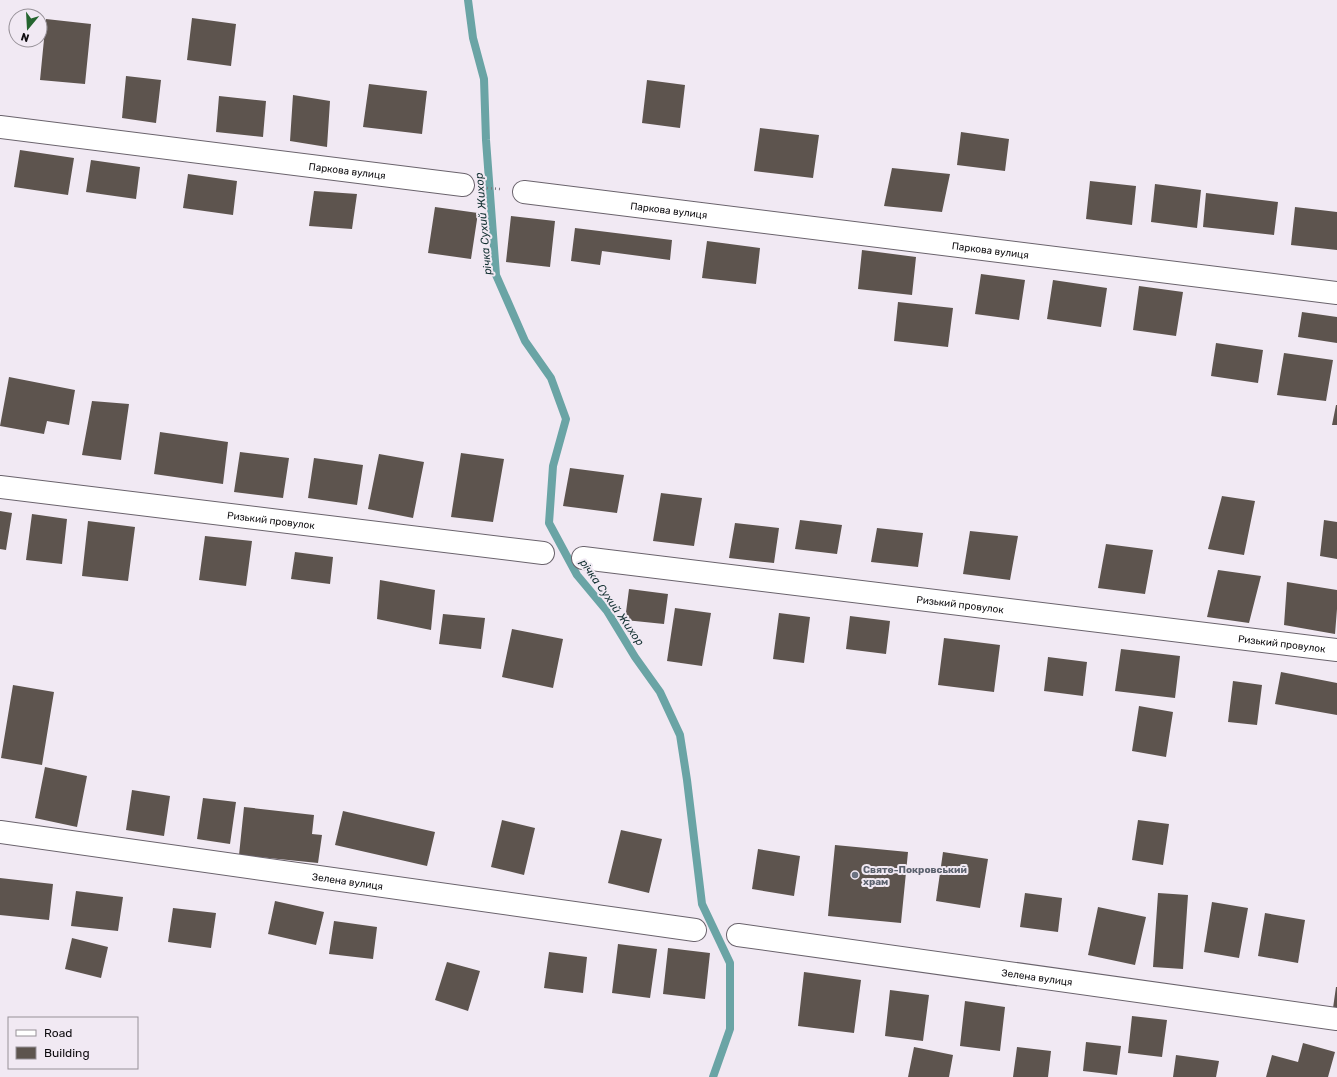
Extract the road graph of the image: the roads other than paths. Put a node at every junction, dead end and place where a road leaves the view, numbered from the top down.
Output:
1 (0, 127) edge
2 (463, 185) road end
3 (524, 192) road end
4 (1337, 293) edge
5 (0, 487) edge
6 (543, 553) dead end
7 (583, 558) dead end
8 (1337, 650) edge
9 (0, 832) edge
10 (695, 930) dead end
11 (738, 935) dead end
12 (1337, 1019) edge

1 - 2 street, Паркова вулиця
3 - 4 street, Паркова вулиця
5 - 6 street, Ризький провулок
7 - 8 street, Ризький провулок
9 - 10 street, Зелена вулиця
11 - 12 street, Зелена вулиця

